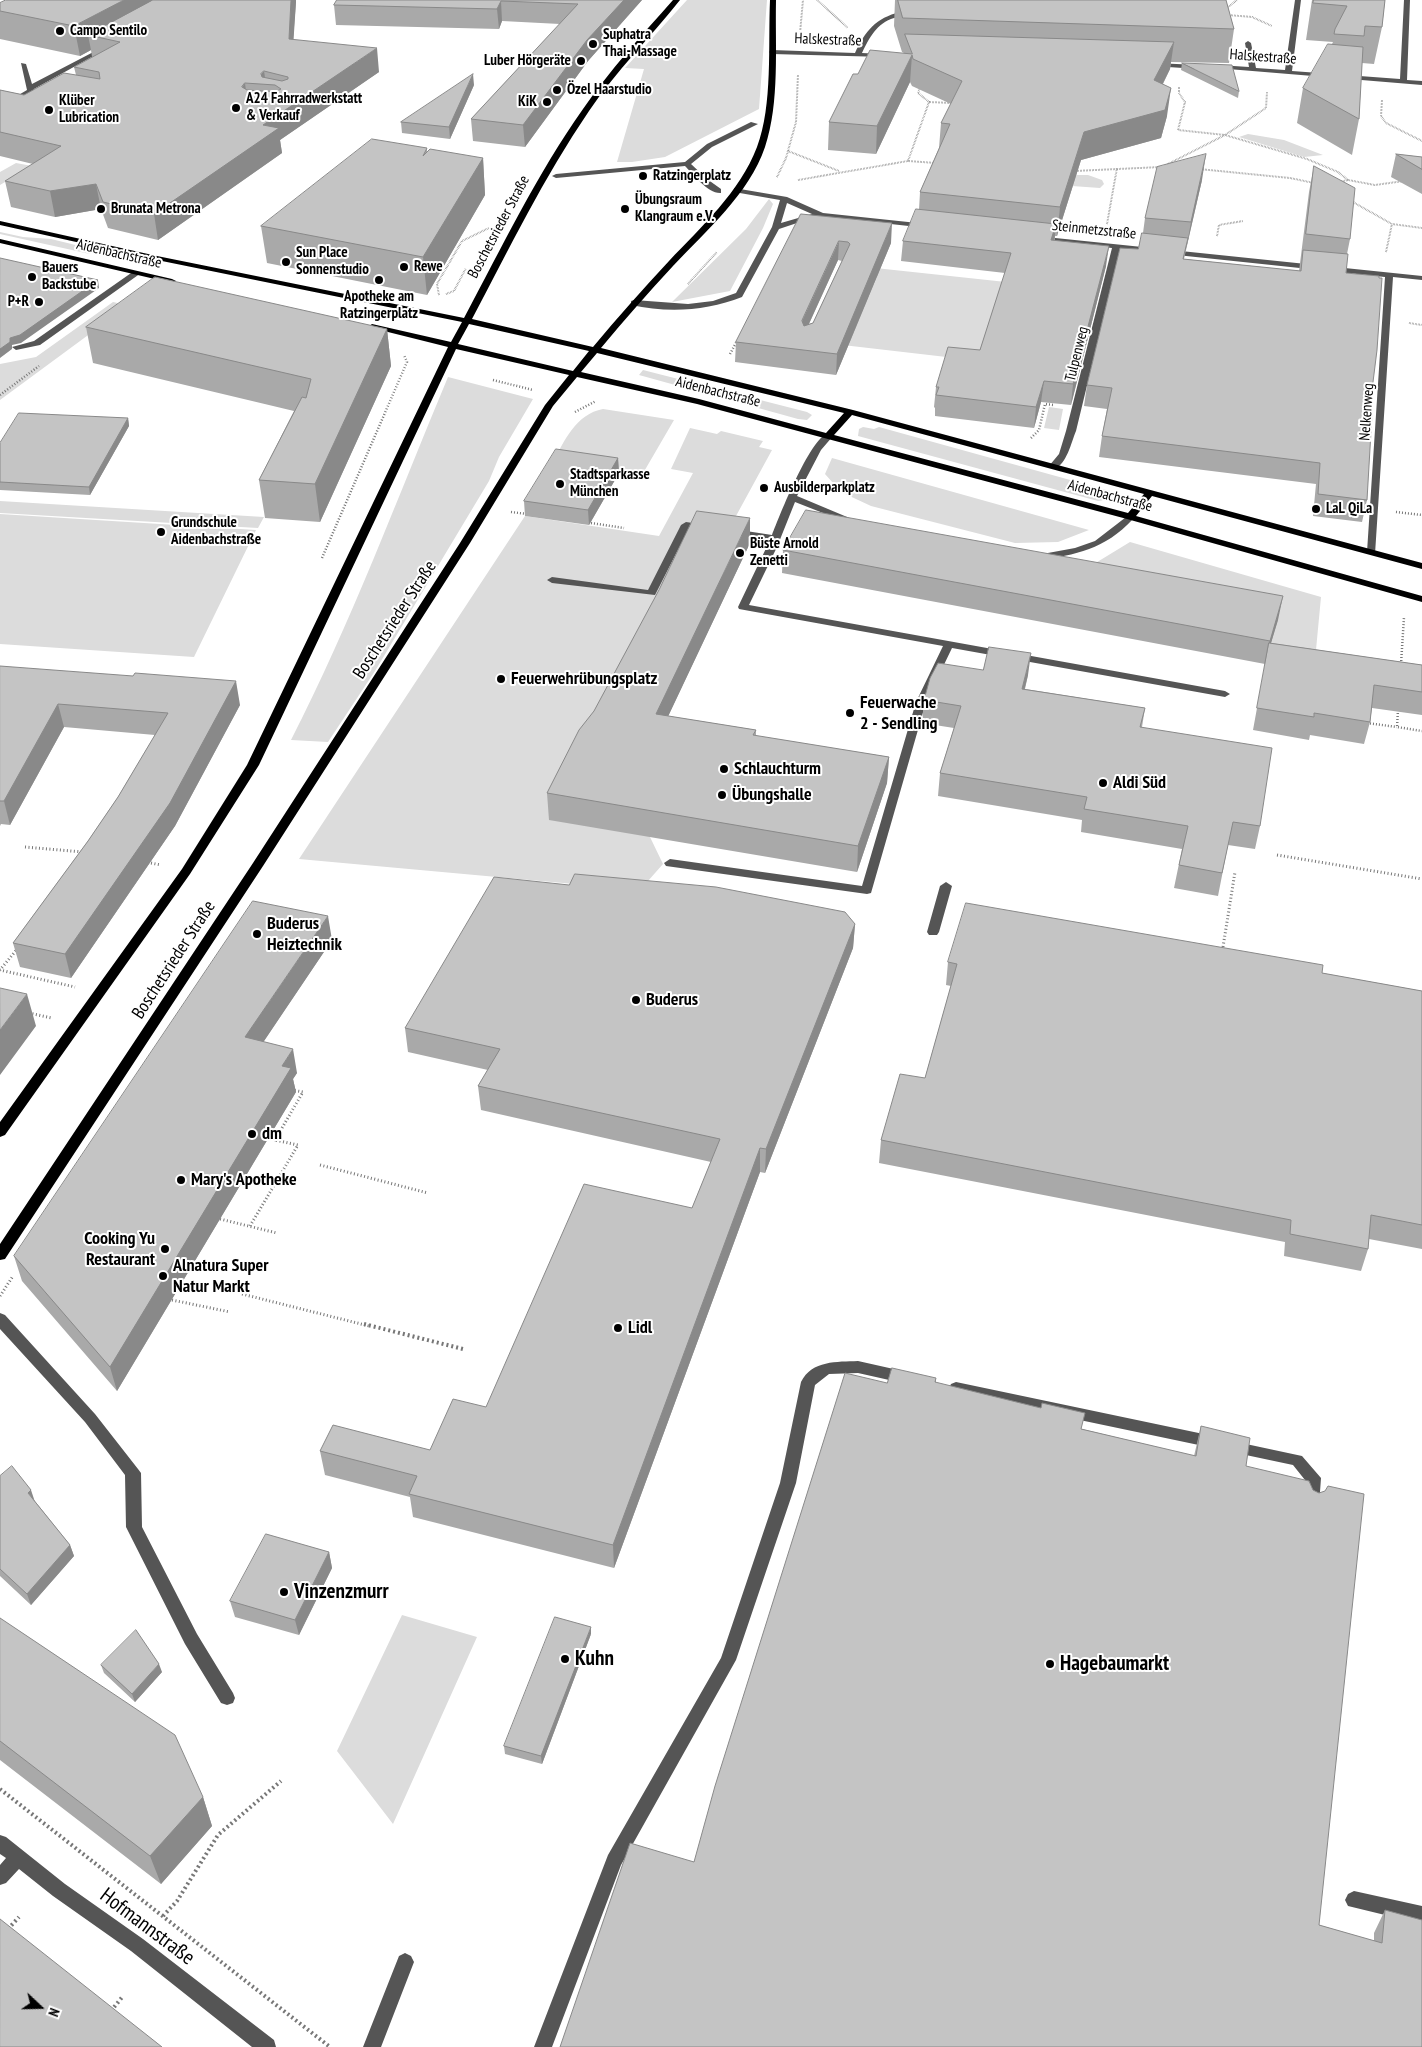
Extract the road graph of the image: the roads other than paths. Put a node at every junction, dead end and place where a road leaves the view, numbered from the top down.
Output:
1 (677, 0) edge
2 (773, 0) edge
3 (1298, 0) edge
4 (1407, 0) edge
5 (919, 14) edge
6 (113, 43) edge
7 (1248, 43) dead end
8 (772, 52) junction
9 (858, 55) junction
10 (894, 56) edge
11 (24, 64) dead end
12 (1142, 65) edge
13 (1249, 69) junction
14 (1288, 72) junction
15 (1403, 81) junction
16 (1422, 83) edge
17 (31, 90) junction
18 (24, 95) junction
19 (39, 95) edge
20 (0, 109) edge
21 (754, 124) dead end
22 (687, 164) junction
23 (556, 176) dead end
24 (718, 190) dead end
25 (737, 190) junction
26 (784, 199) junction
27 (821, 215) junction
28 (0, 223) edge
29 (776, 227) junction
30 (939, 228) edge
31 (1026, 236) edge
32 (0, 242) edge
33 (1117, 246) junction
34 (147, 265) junction
35 (1385, 274) junction
36 (1422, 278) edge
37 (184, 284) edge
38 (634, 303) junction
39 (58, 317) edge
40 (72, 320) junction
41 (467, 321) junction
42 (363, 325) edge
43 (16, 346) edge
44 (455, 346) junction
45 (594, 349) junction
46 (575, 373) junction
47 (850, 412) junction
48 (828, 436) junction
49 (1054, 466) junction
50 (1150, 493) junction
51 (792, 497) junction
52 (1130, 517) junction
53 (866, 527) edge
54 (776, 538) junction
55 (1372, 552) junction
56 (1027, 559) edge
57 (1422, 566) edge
58 (552, 580) dead end
59 (1422, 599) edge
60 (948, 644) junction
61 (1225, 694) dead end
62 (670, 863) dead end
63 (946, 886) dead end
64 (933, 932) dead end
65 (0, 1132) edge
66 (0, 1255) edge
67 (0, 1319) edge
68 (926, 1382) edge
69 (946, 1386) edge
70 (1311, 1509) edge
71 (227, 1698) dead end
72 (0, 1843) edge
73 (19, 1858) junction
74 (0, 1877) edge
75 (1354, 1900) dead end
76 (1422, 1915) edge
77 (406, 1962) dead end
78 (267, 2047) edge
79 (372, 2047) edge
80 (543, 2047) edge

1 - 41 main road, Boschetsrieder Straße
2 - 8 main road, Boschetsrieder Straße
3 - 14 street
4 - 15 street
5 - 9 street
6 - 17 street
7 - 13 street
8 - 9 street, Halskestraße
8 - 25 main road, Boschetsrieder Straße
9 - 10 street, Halskestraße
11 - 17 street
12 - 13 street, Halskestraße
13 - 14 street, Halskestraße
14 - 15 street, Halskestraße
15 - 16 street, Halskestraße
17 - 18 street
18 - 19 street
18 - 20 street
21 - 22 street
22 - 23 street
22 - 24 street
25 - 26 street
25 - 38 main road, Boschetsrieder Straße
26 - 27 street
26 - 29 street
27 - 29 street
27 - 30 street
28 - 34 main road, Aidenbachstraße
29 - 38 street
31 - 33 street, Steinmetzstraße
32 - 34 main road, Aidenbachstraße
33 - 35 street, Steinmetzstraße
33 - 49 street, Tulpenweg
34 - 37 main road, Aidenbachstraße
34 - 40 street
34 - 41 main road, Aidenbachstraße
35 - 36 street, Steinmetzstraße
35 - 55 street, Nelkenweg
38 - 45 main road, Boschetsrieder Straße
39 - 40 street
40 - 43 street
41 - 44 main road, Boschetsrieder Straße
41 - 45 main road, Aidenbachstraße
42 - 44 main road, Aidenbachstraße
44 - 46 main road, Aidenbachstraße
44 - 65 main road, Boschetsrieder Straße
45 - 46 main road, Boschetsrieder Straße
45 - 47 main road, Aidenbachstraße
46 - 48 main road, Aidenbachstraße
46 - 66 main road, Boschetsrieder Straße
47 - 48 main road
47 - 49 main road, Aidenbachstraße
48 - 51 street
48 - 52 main road, Aidenbachstraße
49 - 50 main road, Aidenbachstraße
50 - 52 main road
50 - 55 main road, Aidenbachstraße
51 - 53 street
51 - 54 street
52 - 56 street
52 - 59 main road, Aidenbachstraße
54 - 58 street
54 - 60 street
55 - 57 main road, Aidenbachstraße
60 - 61 street
60 - 62 street
63 - 64 street
67 - 71 street
68 - 80 street
69 - 70 street
72 - 73 street, Hofmannstraße
73 - 74 street
73 - 78 street, Hofmannstraße
75 - 76 street
77 - 79 street

